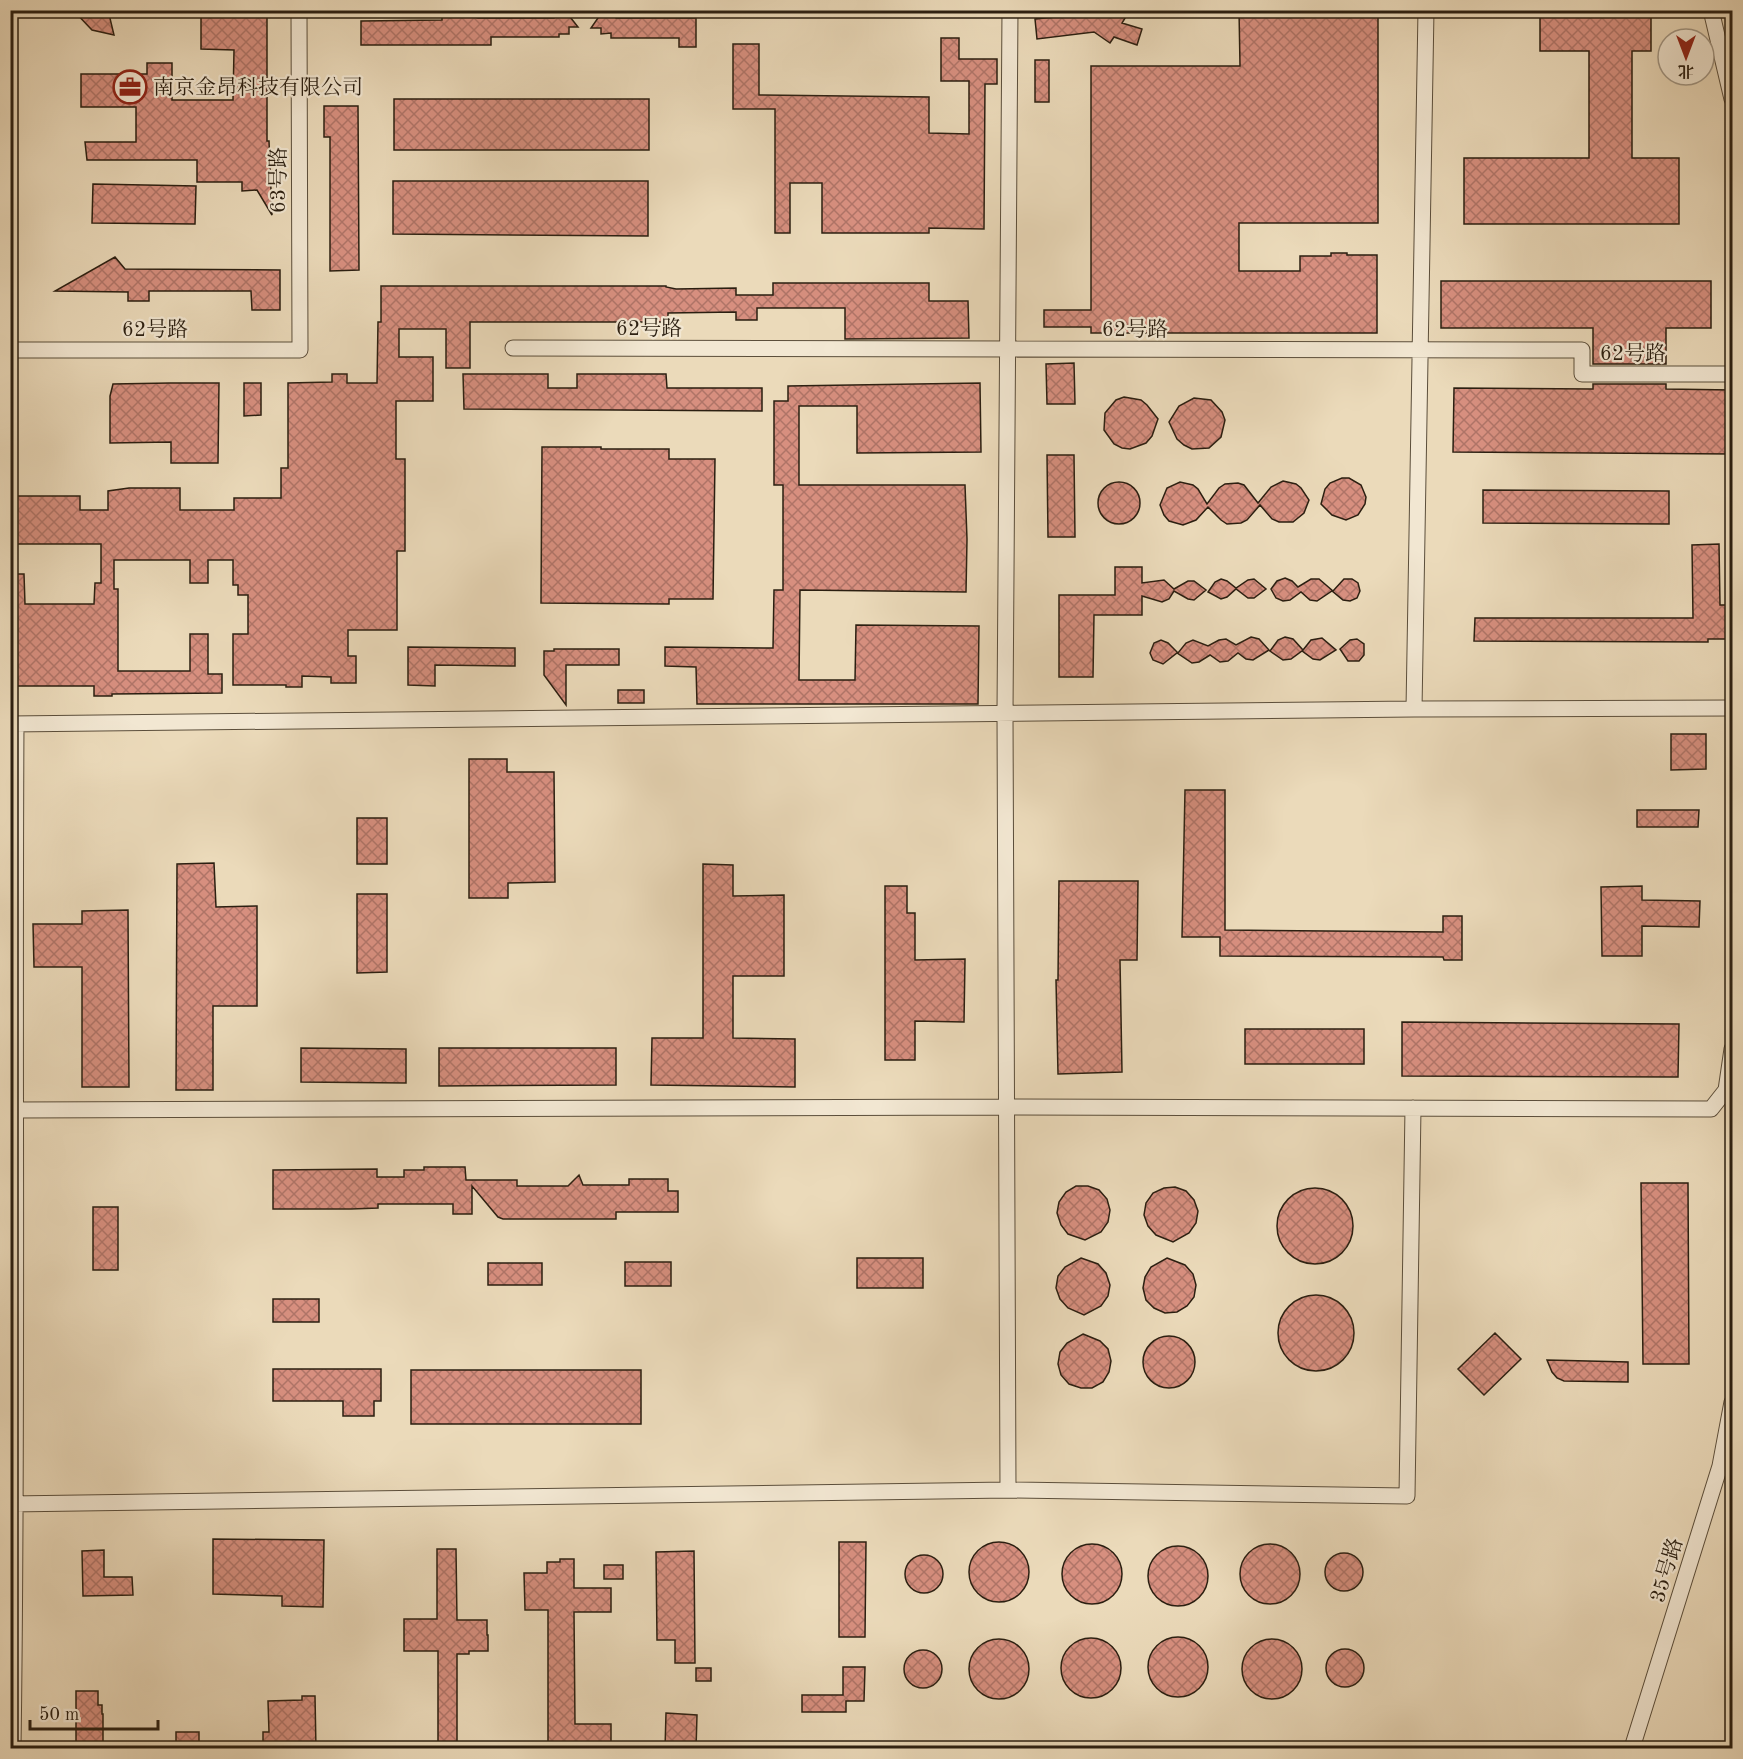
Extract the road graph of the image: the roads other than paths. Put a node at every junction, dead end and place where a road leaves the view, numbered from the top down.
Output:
1 (299, 10) edge
2 (1010, 10) edge
3 (1426, 10) edge
4 (1711, 10) edge
5 (1732, 99) edge
6 (513, 348) dead end
7 (10, 350) edge
8 (300, 350) joint
9 (1009, 350) junction
10 (1420, 350) junction
11 (1732, 374) edge
12 (1732, 708) edge
13 (1414, 709) junction
14 (1005, 713) junction
15 (13, 724) edge
16 (1732, 1049) edge
17 (1008, 1107) junction
18 (1413, 1108) junction
19 (14, 1110) junction
20 (1732, 1402) edge
21 (1008, 1490) junction
22 (13, 1504) edge
23 (13, 1749) edge
24 (1632, 1749) edge

1 - 8 street, 63号路
2 - 9 street
3 - 10 street
4 - 5 street
6 - 9 street, 62号路
7 - 8 street, 62号路
9 - 10 street, 62号路
9 - 14 street
10 - 11 street, 62号路
10 - 13 street
12 - 13 street
13 - 14 street
14 - 15 street
14 - 17 street
15 - 19 street
16 - 18 street
17 - 18 street
17 - 19 street
17 - 21 street
18 - 21 street
19 - 22 street
20 - 24 street, 35号路
21 - 22 street
22 - 23 street

